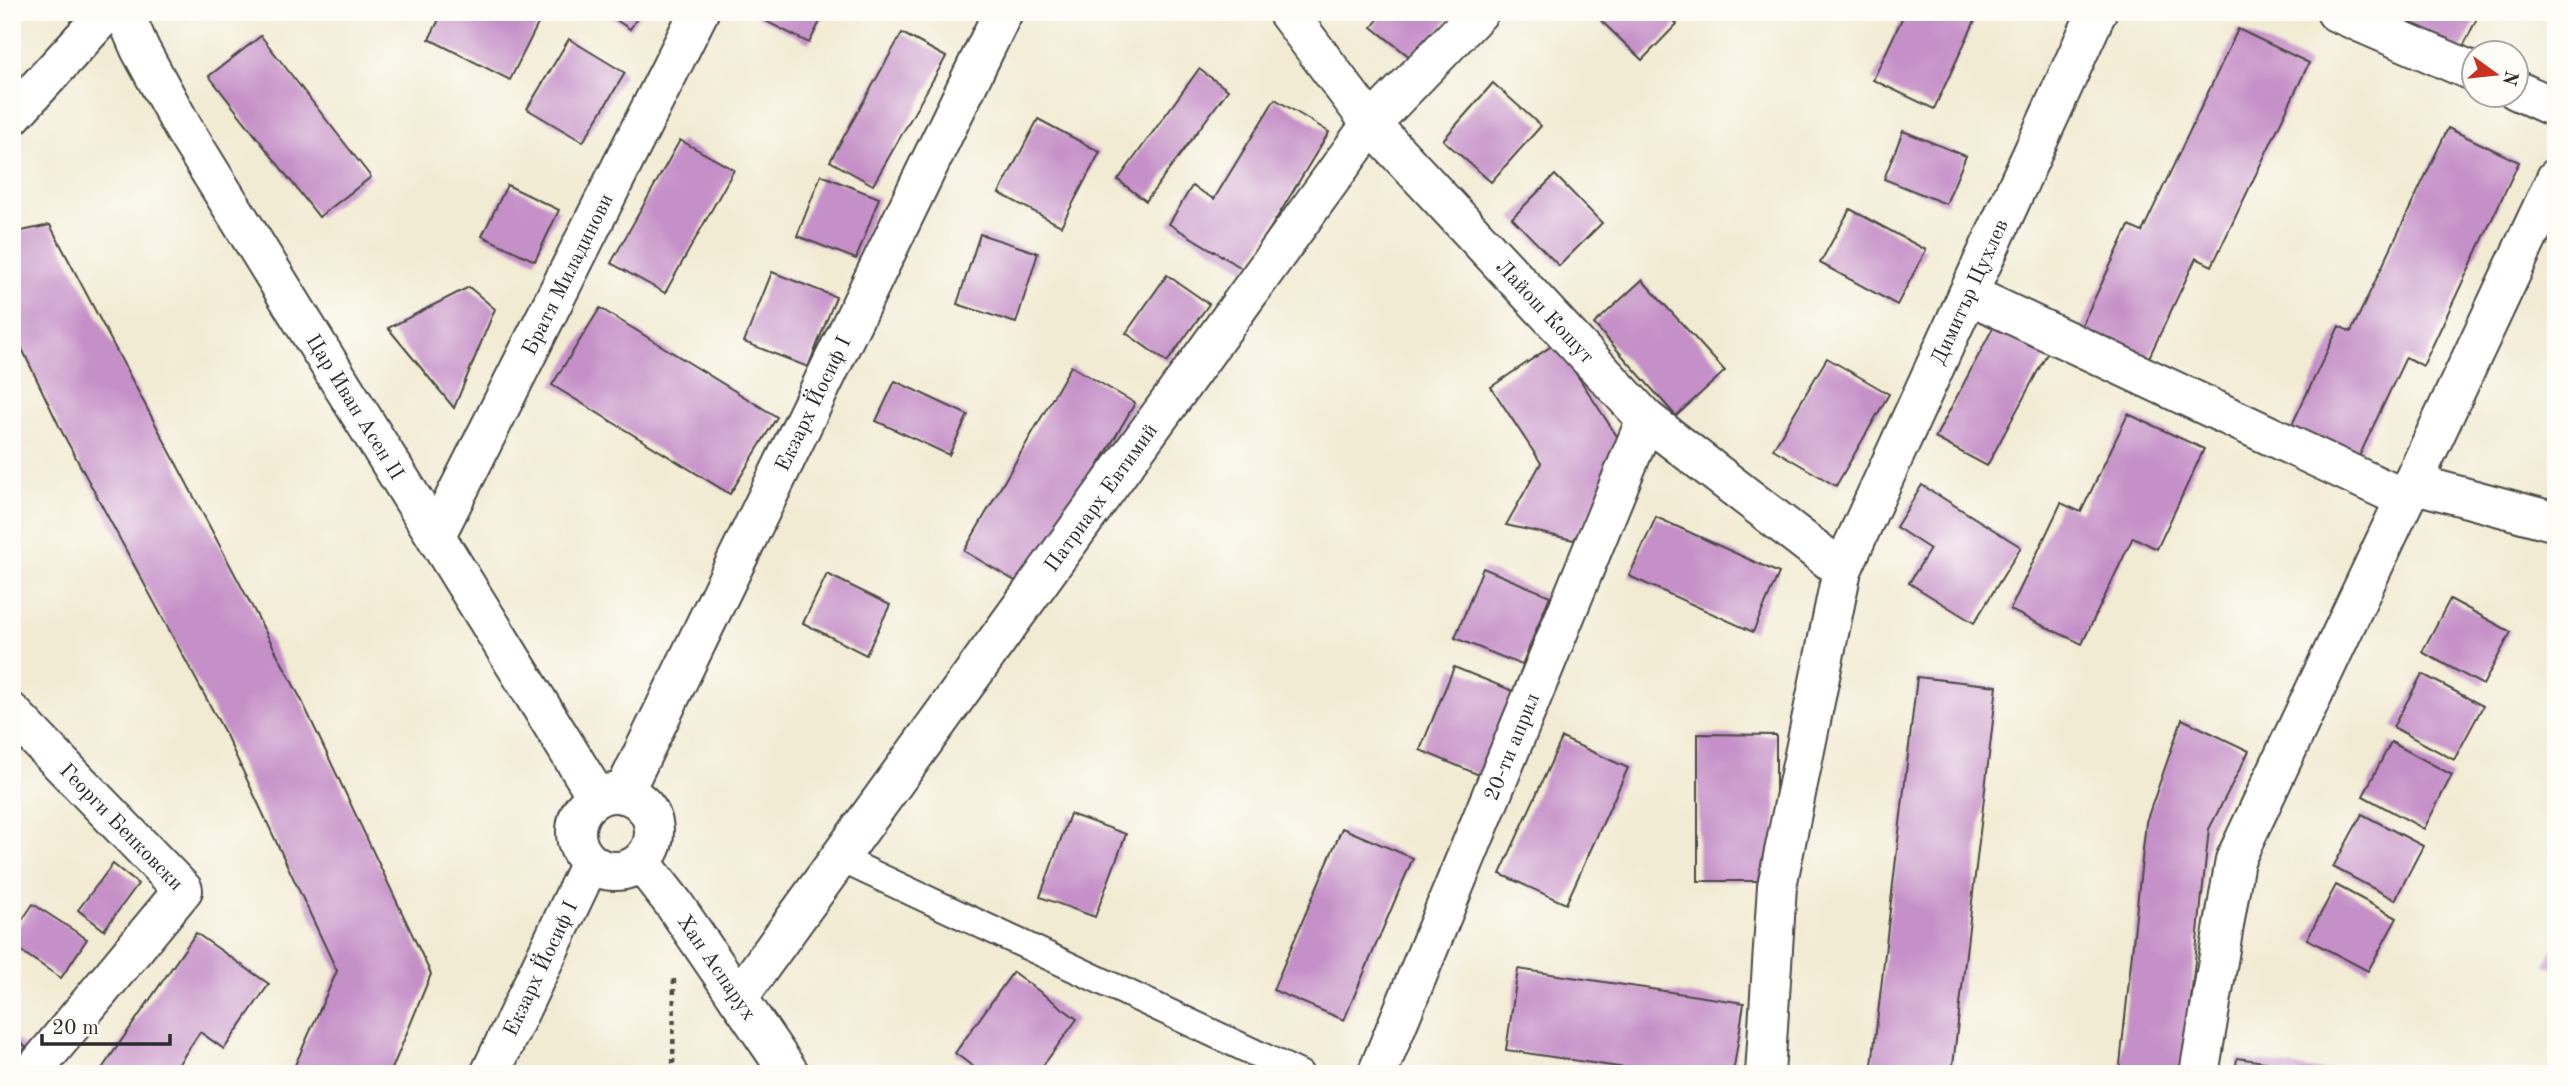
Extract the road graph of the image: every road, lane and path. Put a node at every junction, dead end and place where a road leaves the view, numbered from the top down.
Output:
1 (107, 12) edge
2 (124, 12) edge
3 (699, 12) edge
4 (1003, 12) edge
5 (1287, 12) edge
6 (1479, 12) edge
7 (2096, 12) edge
8 (2336, 12) edge
9 (2460, 66) edge
10 (2530, 97) edge
11 (2556, 108) edge
12 (12, 116) edge
13 (1371, 124) junction
14 (2556, 178) edge
15 (1968, 294) junction
16 (1646, 419) junction
17 (2409, 491) junction
18 (2556, 522) edge
19 (436, 535) junction
20 (1842, 570) junction
21 (12, 713) edge
22 (610, 795) junction
23 (839, 858) junction
24 (641, 862) junction
25 (590, 863) junction
26 (674, 969) dead end
27 (738, 998) junction
28 (31, 1074) edge
29 (490, 1074) edge
30 (673, 1074) edge
31 (790, 1074) edge
32 (1300, 1074) edge
33 (1377, 1074) edge
34 (1765, 1074) edge
35 (2199, 1074) edge

1 - 12 street
2 - 19 street, Цар Иван Асен II
3 - 19 street, Братя Миладинови
4 - 22 street, Екзарх Йосиф I
5 - 13 street, Лайош Кошут
6 - 13 street, Патриарх Евтимий
7 - 15 street, Димитър Цухлев
8 - 9 street
10 - 11 street
13 - 16 street, Лайош Кошут
13 - 23 street, Патриарх Евтимий
14 - 17 street
15 - 17 street
15 - 20 street, Димитър Цухлев
16 - 20 street, Лайош Кошут
16 - 33 street, 20-ти април
17 - 18 street
17 - 35 street
19 - 22 street, Цар Иван Асен II
20 - 34 street, Димитър Цухлев
21 - 28 street, Георги Бенковски
22 - 24 street
22 - 25 street
23 - 27 street, Патриарх Евтимий
23 - 32 lane
24 - 25 street
24 - 27 street, Хан Аспарух
25 - 29 street, Екзарх Йосиф I
26 - 30 path
27 - 31 street, Хан Аспарух

